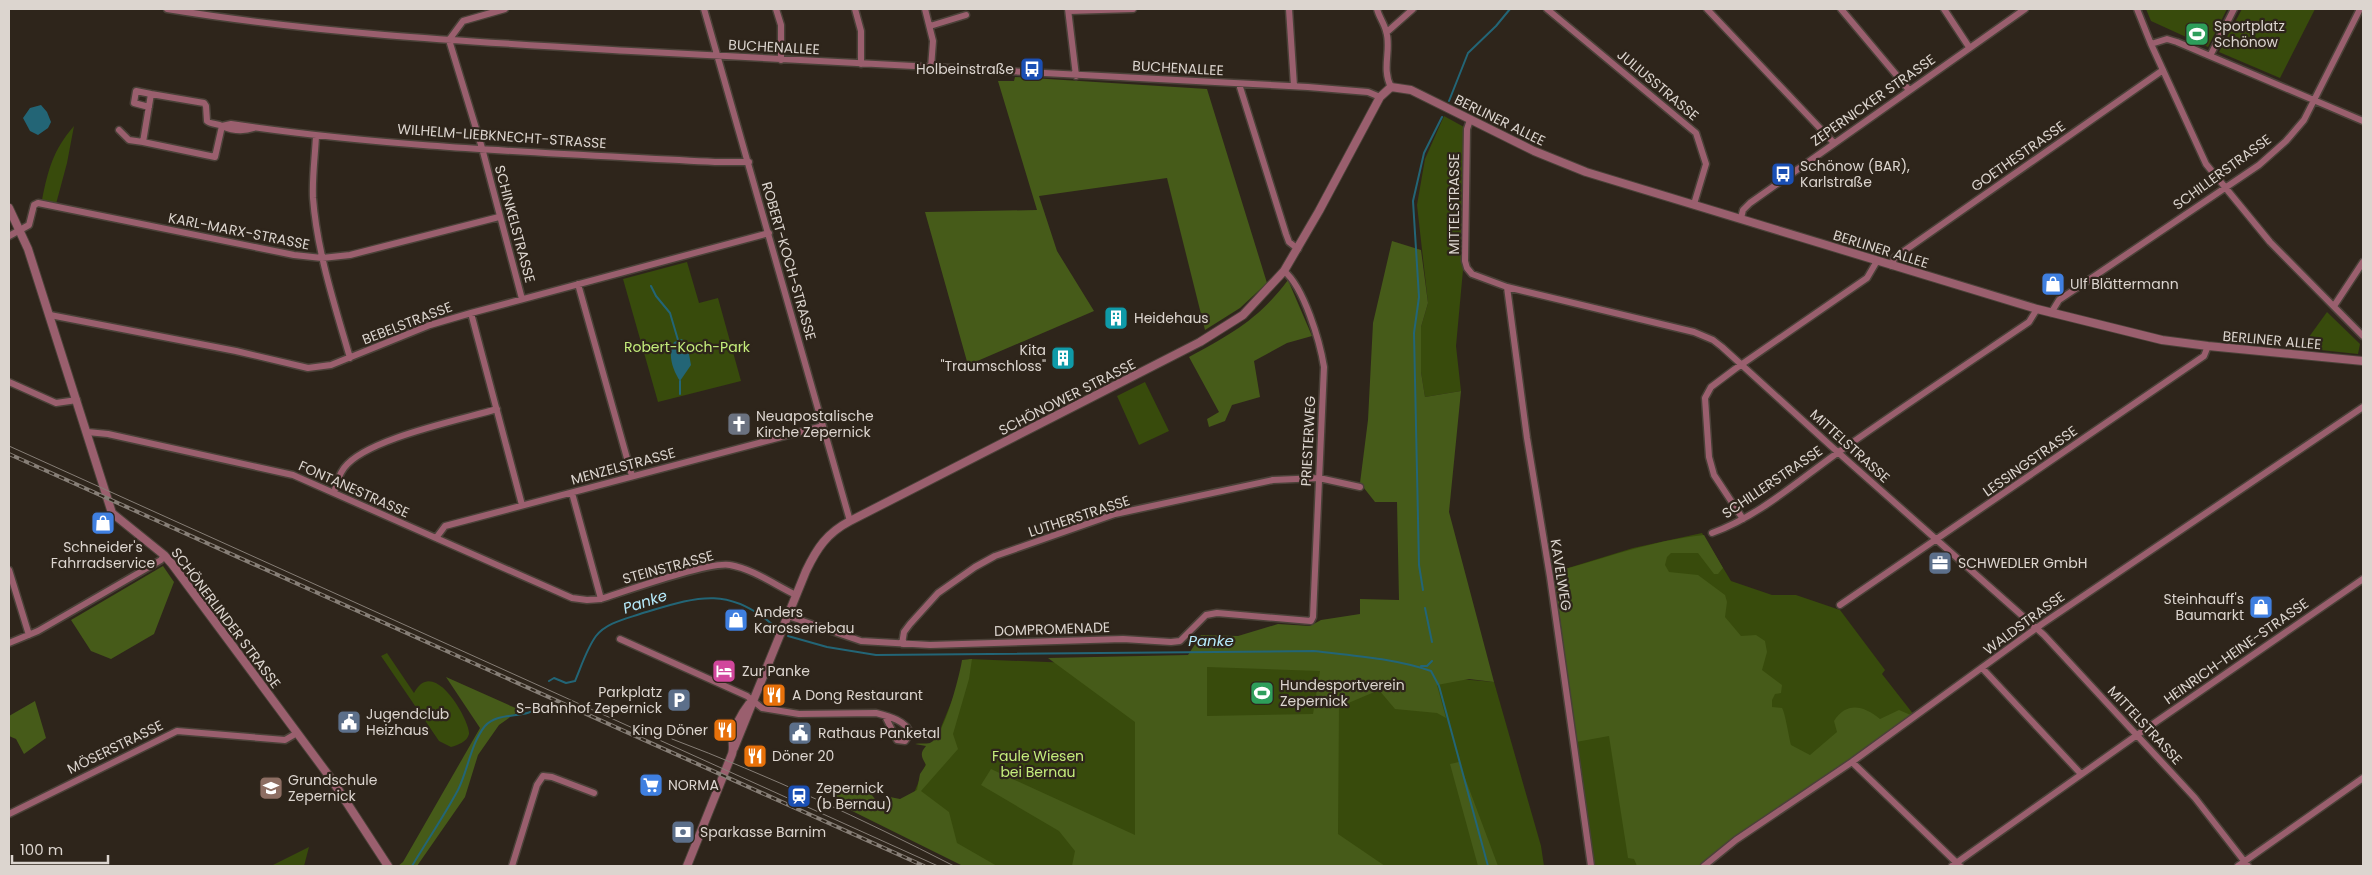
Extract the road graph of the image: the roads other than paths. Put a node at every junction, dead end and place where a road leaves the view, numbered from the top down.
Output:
1 (167, 9) edge
2 (505, 9) edge
3 (704, 9) edge
4 (776, 9) edge
5 (855, 9) edge
6 (925, 9) edge
7 (1133, 9) edge
8 (1289, 9) edge
9 (1377, 9) edge
10 (1413, 9) edge
11 (1547, 9) edge
12 (1707, 9) edge
13 (1841, 9) edge
14 (1944, 9) edge
15 (2025, 9) edge
16 (2137, 9) edge
17 (2234, 9) edge
18 (2360, 9) edge
19 (1069, 10) edge
20 (208, 12) edge
21 (966, 15) dead end
22 (930, 26) junction
23 (1387, 32) junction
24 (449, 40) junction
25 (2151, 44) junction
26 (1969, 47) junction
27 (719, 56) junction
28 (2210, 56) junction
29 (781, 60) junction
30 (861, 64) junction
31 (931, 68) junction
32 (2162, 70) junction
33 (1076, 76) junction
34 (1239, 84) junction
35 (1294, 86) junction
36 (1411, 90) joint
37 (1909, 90) junction
38 (1385, 92) junction
39 (151, 94) junction
40 (2316, 100) junction
41 (150, 107) junction
42 (1470, 120) junction
43 (2363, 122) edge
44 (222, 126) junction
45 (119, 130) dead end
46 (316, 136) junction
47 (143, 142) junction
48 (1834, 143) junction
49 (482, 148) junction
50 (748, 162) junction
51 (2224, 188) junction
52 (1694, 204) junction
53 (9, 208) edge
54 (499, 217) junction
55 (1741, 218) junction
56 (20, 230) junction
57 (769, 233) junction
58 (9, 236) edge
59 (1298, 249) junction
60 (322, 258) junction
61 (1877, 261) junction
62 (2363, 262) edge
63 (1892, 266) junction
64 (1284, 271) junction
65 (578, 284) junction
66 (1507, 287) junction
67 (522, 299) junction
68 (2334, 306) junction
69 (2037, 309) junction
70 (470, 312) junction
71 (2052, 313) junction
72 (50, 315) junction
73 (2363, 336) edge
74 (2208, 346) junction
75 (350, 358) junction
76 (2363, 361) edge
77 (1742, 365) junction
78 (9, 382) edge
79 (77, 400) junction
80 (2363, 407) edge
81 (497, 409) junction
82 (822, 426) junction
83 (87, 432) junction
84 (1838, 452) junction
85 (632, 476) junction
86 (1319, 478) junction
87 (1360, 487) dead end
88 (334, 493) junction
89 (572, 493) junction
90 (522, 505) junction
91 (1743, 519) junction
92 (850, 521) junction
93 (1712, 533) dead end
94 (436, 538) junction
95 (1937, 540) junction
96 (164, 555) junction
97 (9, 570) edge
98 (2363, 579) edge
99 (796, 595) junction
100 (601, 599) junction
101 (1840, 605) dead end
102 (788, 616) junction
103 (1311, 621) joint
104 (2036, 628) junction
105 (29, 635) junction
106 (620, 639) dead end
107 (9, 643) edge
108 (902, 644) junction
109 (1983, 668) junction
110 (752, 701) junction
111 (885, 716) dead end
112 (297, 733) junction
113 (2137, 735) junction
114 (1852, 762) junction
115 (2081, 774) junction
116 (2363, 778) edge
117 (594, 793) dead end
118 (9, 814) edge
119 (2247, 864) edge
120 (1956, 865) edge
121 (388, 866) edge
122 (512, 866) edge
123 (687, 866) edge
124 (1591, 866) edge
125 (1704, 866) edge
126 (2238, 866) edge

1 - 20 street, BUCHENALLEE
2 - 24 street
3 - 27 street, ROBERT-KOCH-STRASSE
4 - 29 street
5 - 30 street
6 - 22 street
7 - 19 street
8 - 35 street
9 - 23 street
10 - 23 street
11 - 52 street, JULIUSSTRASSE
12 - 48 street
13 - 37 street
14 - 26 street
15 - 26 street, ZEPERNICKER STRASSE
16 - 25 street
17 - 28 street
18 - 40 street, SCHILLERSTRASSE
19 - 33 street
20 - 24 street, BUCHENALLEE
21 - 22 street
22 - 31 street
23 - 38 street
24 - 27 street, BUCHENALLEE
24 - 49 street, SCHINKELSTRASSE
25 - 28 street
25 - 32 street
26 - 37 street, ZEPERNICKER STRASSE
27 - 29 street, BUCHENALLEE
27 - 50 street, ROBERT-KOCH-STRASSE
28 - 40 street
29 - 30 street, BUCHENALLEE
30 - 31 street, BUCHENALLEE
31 - 33 street, BUCHENALLEE
32 - 51 street
32 - 63 street, GOETHESTRASSE
33 - 34 street, BUCHENALLEE
34 - 35 street, BUCHENALLEE
34 - 59 street
35 - 38 street, BUCHENALLEE
36 - 38 street, BUCHENALLEE
36 - 42 street, BERLINER ALLEE
37 - 48 street, ZEPERNICKER STRASSE
38 - 59 street, SCHÖNOWER STRASSE
39 - 41 street
39 - 41 street
39 - 44 street
40 - 43 street
40 - 51 street, SCHILLERSTRASSE
41 - 47 street
42 - 52 street, BERLINER ALLEE
42 - 66 street, MITTELSTRASSE
44 - 46 street, WILHELM-LIEBKNECHT-STRASSE
44 - 47 street
45 - 47 street
46 - 49 street, WILHELM-LIEBKNECHT-STRASSE
46 - 60 street
48 - 55 street, ZEPERNICKER STRASSE
49 - 50 street, WILHELM-LIEBKNECHT-STRASSE
49 - 54 street, SCHINKELSTRASSE
50 - 57 street, ROBERT-KOCH-STRASSE
51 - 68 street
51 - 71 street, SCHILLERSTRASSE
52 - 55 street, BERLINER ALLEE
53 - 56 street, SCHÖNERLINDER STRASSE
54 - 60 street, KARL-MARX-STRASSE
54 - 67 street, SCHINKELSTRASSE
55 - 61 street, BERLINER ALLEE
56 - 58 street
56 - 60 street, KARL-MARX-STRASSE
56 - 72 street, SCHÖNERLINDER STRASSE
57 - 65 street, BEBELSTRASSE
57 - 82 street, ROBERT-KOCH-STRASSE
59 - 64 street, SCHÖNOWER STRASSE
60 - 75 street
61 - 63 street, BERLINER ALLEE
61 - 77 street
62 - 68 street
63 - 69 street, BERLINER ALLEE
64 - 86 street, PRIESTERWEG
64 - 92 street, SCHÖNOWER STRASSE
65 - 67 street, BEBELSTRASSE
65 - 85 street
66 - 77 street, MITTELSTRASSE
66 - 124 street, KAVELWEG
67 - 70 street, BEBELSTRASSE
68 - 73 street
69 - 71 street, BERLINER ALLEE
69 - 84 street, SCHILLERSTRASSE
70 - 75 street, BEBELSTRASSE
70 - 81 street
71 - 74 street, BERLINER ALLEE
72 - 75 street, BEBELSTRASSE
72 - 79 street, SCHÖNERLINDER STRASSE
74 - 76 street, BERLINER ALLEE
74 - 95 street, LESSINGSTRASSE
77 - 84 street, MITTELSTRASSE
77 - 91 street
78 - 79 street
79 - 83 street, SCHÖNERLINDER STRASSE
80 - 104 street, WALDSTRASSE
81 - 88 street
81 - 90 street
82 - 85 street, MENZELSTRASSE
82 - 92 street, ROBERT-KOCH-STRASSE
83 - 88 street, FONTANESTRASSE
83 - 96 street, SCHÖNERLINDER STRASSE
84 - 91 street, SCHILLERSTRASSE
84 - 95 street, MITTELSTRASSE
85 - 89 street, MENZELSTRASSE
86 - 87 street, LUTHERSTRASSE
86 - 103 street, PRIESTERWEG
86 - 108 street, LUTHERSTRASSE
88 - 94 street, FONTANESTRASSE
89 - 90 street, MENZELSTRASSE
89 - 100 street
90 - 94 street, MENZELSTRASSE
91 - 93 street, SCHILLERSTRASSE
92 - 99 street, SCHÖNOWER STRASSE
94 - 100 street, FONTANESTRASSE
95 - 101 street, LESSINGSTRASSE
95 - 104 street, MITTELSTRASSE
96 - 105 street
96 - 112 street, SCHÖNERLINDER STRASSE
97 - 105 street
98 - 113 street, HEINRICH-HEINE-STRASSE
99 - 100 street, STEINSTRASSE
99 - 102 street, SCHÖNOWER STRASSE
102 - 108 street, DOMPROMENADE
102 - 110 street, SCHÖNOWER STRASSE
103 - 108 street, DOMPROMENADE
104 - 109 street, WALDSTRASSE
104 - 113 street, MITTELSTRASSE
105 - 107 street
106 - 110 street
109 - 114 street, WALDSTRASSE
109 - 115 street
110 - 111 street
110 - 123 street, SCHÖNOWER STRASSE
112 - 118 street, MÖSERSTRASSE
112 - 121 street, SCHÖNERLINDER STRASSE
113 - 115 street, HEINRICH-HEINE-STRASSE
113 - 119 street, MITTELSTRASSE
114 - 120 street
114 - 125 street, WALDSTRASSE
115 - 120 street, HEINRICH-HEINE-STRASSE
116 - 119 street
117 - 122 street
119 - 126 street

